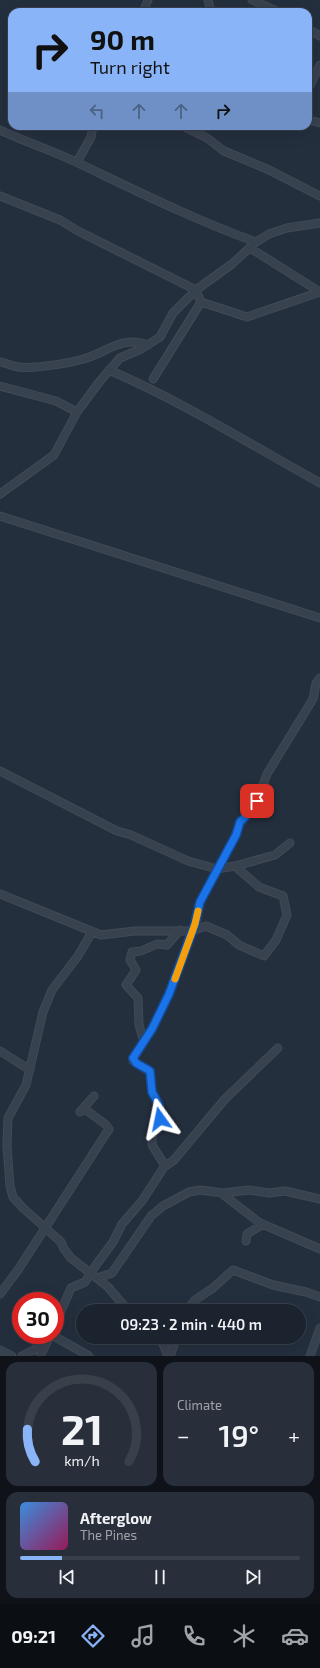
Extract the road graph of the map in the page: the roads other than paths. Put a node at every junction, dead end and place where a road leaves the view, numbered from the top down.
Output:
1 (252, 0) edge
2 (270, 8) edge
3 (320, 65) edge
4 (312, 81) edge
5 (0, 130) edge
6 (91, 130) edge
7 (191, 130) edge
8 (77, 162) junction
9 (0, 196) edge
10 (320, 196) edge
11 (320, 223) edge
12 (256, 242) junction
13 (250, 248) junction
14 (196, 290) junction
15 (201, 302) junction
16 (148, 345) junction
17 (0, 362) edge
18 (109, 370) junction
19 (153, 379) dead end
20 (0, 386) edge
21 (77, 412) junction
22 (320, 483) edge
23 (0, 494) edge
24 (0, 516) edge
25 (320, 618) edge
26 (320, 678) edge
27 (0, 771) edge
28 (290, 843) dead end
29 (235, 866) junction
30 (217, 869) junction
31 (0, 894) edge
32 (180, 930) junction
33 (192, 931) junction
34 (92, 932) junction
35 (143, 1039) dead end
36 (278, 1048) dead end
37 (0, 1051) edge
38 (30, 1070) junction
39 (94, 1096) dead end
40 (164, 1167) junction
41 (221, 1193) junction
42 (320, 1199) edge
43 (263, 1224) junction
44 (45, 1227) junction
45 (246, 1241) dead end
46 (320, 1249) edge
47 (91, 1273) junction
48 (97, 1278) junction
49 (0, 1294) edge
50 (320, 1297) edge
51 (64, 1304) edge
52 (122, 1304) edge
53 (192, 1304) edge
54 (320, 1328) edge
55 (64, 1342) edge
56 (45, 1344) joint
57 (163, 1344) edge
58 (174, 1344) edge
59 (0, 1350) edge
60 (12, 1356) edge
61 (22, 1356) edge
62 (40, 1356) edge
63 (89, 1356) edge
64 (169, 1356) edge
65 (310, 1356) edge

1 - 2 street
3 - 4 street
5 - 8 street
6 - 8 street
7 - 10 street
8 - 12 street
9 - 14 street
11 - 12 street
12 - 13 street
13 - 14 street
13 - 15 street
14 - 15 street
14 - 16 street
15 - 19 street
16 - 17 street
16 - 18 street
18 - 21 street
18 - 22 street
20 - 21 street
21 - 23 street
24 - 25 street
26 - 30 street
27 - 30 street
28 - 29 street
29 - 30 street
29 - 33 street
30 - 33 street
31 - 34 street
32 - 33 street
32 - 34 street
32 - 35 street
33 - 40 street
34 - 38 street
36 - 40 street
37 - 38 street
38 - 44 street
39 - 44 street
40 - 47 street
41 - 42 street
41 - 43 street
41 - 48 street
43 - 45 street
43 - 46 street
44 - 47 street
44 - 49 street
47 - 48 street
47 - 51 street
48 - 52 street
50 - 53 street
54 - 65 street
55 - 63 street
56 - 61 street
56 - 62 street
57 - 64 street
58 - 64 street
59 - 60 street

